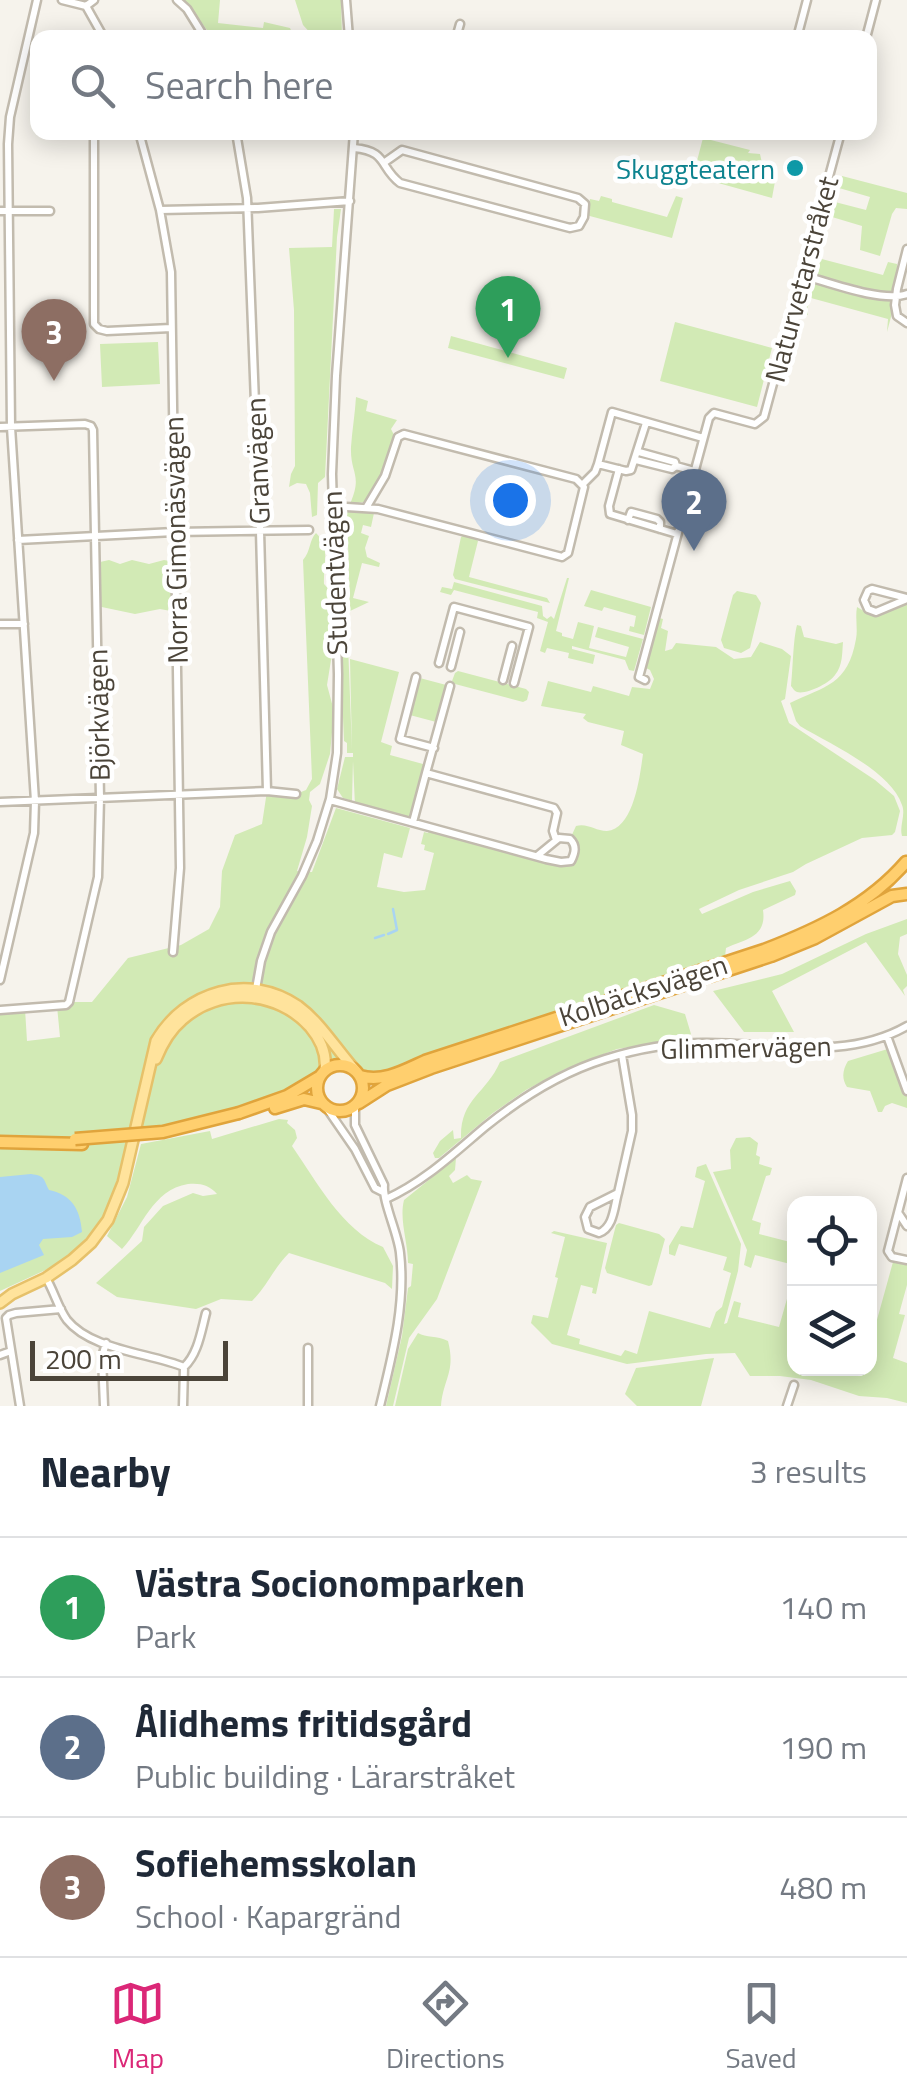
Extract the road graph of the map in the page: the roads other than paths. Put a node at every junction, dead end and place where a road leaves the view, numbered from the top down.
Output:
1 (37, 0) edge
2 (62, 0) edge
3 (94, 0) edge
4 (178, 0) edge
5 (346, 0) edge
6 (807, 0) edge
7 (876, 0) edge
8 (86, 6) junction
9 (460, 24) dead end
10 (30, 30) edge
11 (100, 30) edge
12 (201, 30) edge
13 (348, 30) edge
14 (458, 30) edge
15 (799, 30) edge
16 (868, 30) edge
17 (30, 31) edge
18 (94, 140) edge
19 (141, 140) edge
20 (237, 140) edge
21 (354, 140) edge
22 (839, 140) edge
23 (354, 148) junction
24 (385, 162) junction
25 (350, 201) junction
26 (247, 208) junction
27 (160, 210) junction
28 (4, 211) edge
29 (50, 212) dead end
30 (907, 248) edge
31 (802, 275) junction
32 (907, 294) edge
33 (896, 298) junction
34 (907, 323) edge
35 (171, 328) junction
36 (646, 423) junction
37 (0, 427) edge
38 (11, 427) junction
39 (703, 438) junction
40 (637, 456) junction
41 (598, 464) junction
42 (618, 469) junction
43 (694, 471) junction
44 (583, 484) junction
45 (332, 506) junction
46 (366, 508) junction
47 (309, 530) dead end
48 (260, 531) junction
49 (174, 532) junction
50 (678, 534) junction
51 (96, 536) junction
52 (18, 540) junction
53 (907, 599) edge
54 (0, 624) edge
55 (24, 624) junction
56 (460, 632) dead end
57 (512, 646) dead end
58 (439, 664) dead end
59 (451, 667) dead end
60 (416, 676) dead end
61 (503, 680) dead end
62 (646, 680) dead end
63 (514, 683) dead end
64 (450, 686) dead end
65 (434, 748) junction
66 (426, 774) junction
67 (267, 791) junction
68 (296, 794) dead end
69 (180, 795) junction
70 (100, 798) junction
71 (330, 800) junction
72 (35, 801) junction
73 (0, 802) edge
74 (413, 822) junction
75 (556, 840) junction
76 (536, 856) junction
77 (907, 861) edge
78 (907, 891) edge
79 (173, 952) dead end
80 (0, 980) edge
81 (255, 993) junction
82 (0, 1010) edge
83 (907, 1026) edge
84 (887, 1036) junction
85 (622, 1055) junction
86 (322, 1073) junction
87 (358, 1074) junction
88 (907, 1090) edge
89 (357, 1104) junction
90 (324, 1106) junction
91 (241, 1115) junction
92 (0, 1139) edge
93 (907, 1178) edge
94 (618, 1193) junction
95 (385, 1196) junction
96 (898, 1213) junction
97 (907, 1226) edge
98 (907, 1260) edge
99 (46, 1278) junction
100 (0, 1299) edge
101 (61, 1309) junction
102 (206, 1313) dead end
103 (106, 1344) junction
104 (308, 1348) dead end
105 (11, 1351) junction
106 (0, 1355) edge
107 (184, 1368) junction
108 (794, 1385) dead end
109 (20, 1406) edge
110 (104, 1406) edge
111 (183, 1406) edge
112 (308, 1406) edge
113 (380, 1406) edge
114 (787, 1406) edge

1 - 10 street
2 - 8 street
3 - 8 street
4 - 12 street
5 - 13 street
6 - 15 street
7 - 16 street
8 - 11 street
9 - 14 street
17 - 28 street
18 - 35 street
19 - 27 street, Norra Gimonäsvägen
20 - 26 street, Granvägen
21 - 23 street, Studentvägen
22 - 31 street, Naturvetarstråket
23 - 24 street
23 - 25 street, Studentvägen
24 - 24 street
25 - 26 street
25 - 45 street, Studentvägen
26 - 27 street
26 - 48 street, Granvägen
27 - 35 street, Norra Gimonäsvägen
28 - 29 street
28 - 38 street
30 - 33 street
31 - 33 street
31 - 39 street, Naturvetarstråket
32 - 33 street
33 - 34 street
35 - 49 street, Norra Gimonäsvägen
36 - 39 street
36 - 40 street
36 - 41 street
37 - 38 street
38 - 51 street, Björkvägen
38 - 52 street
39 - 43 street
40 - 42 street
40 - 43 street
41 - 42 street
41 - 44 street
42 - 50 street
43 - 50 street
44 - 46 street
44 - 46 street
45 - 46 street
45 - 71 street, Studentvägen
47 - 48 street
48 - 49 street
48 - 67 street, Granvägen
49 - 51 street
49 - 69 street, Norra Gimonäsvägen
50 - 62 street
51 - 52 street
51 - 70 street, Björkvägen
52 - 55 street
53 - 53 street
54 - 55 street
55 - 72 street
56 - 59 street
57 - 61 street
58 - 63 street
60 - 65 street
64 - 65 street
65 - 66 street
66 - 74 street
66 - 75 street
67 - 68 street
67 - 69 street
69 - 70 street
69 - 79 street, Norra Gimonäsvägen
70 - 72 street
70 - 82 street, Björkvägen
71 - 74 street
71 - 81 street, Studentvägen
72 - 73 street
72 - 80 street
74 - 76 street
75 - 76 street
75 - 76 street
77 - 78 highway
77 - 87 highway, Kolbäcksvägen
78 - 89 highway, Kolbäcksvägen
81 - 86 main road
81 - 87 main road
81 - 99 main road
83 - 84 street, Glimmervägen
84 - 85 street, Glimmervägen
84 - 88 street
85 - 94 street
85 - 95 street, Glimmervägen
86 - 87 highway
86 - 90 highway
86 - 91 highway
87 - 89 highway
89 - 90 highway
89 - 95 street
90 - 91 highway
90 - 95 street
91 - 92 highway, bridge
93 - 96 street
94 - 94 street
95 - 113 street
96 - 97 street
96 - 98 street
99 - 100 main road
99 - 101 street
101 - 103 street
101 - 105 street
102 - 107 street
103 - 107 street
103 - 110 street
104 - 112 street
105 - 106 street
105 - 109 street
107 - 111 street
108 - 114 street

